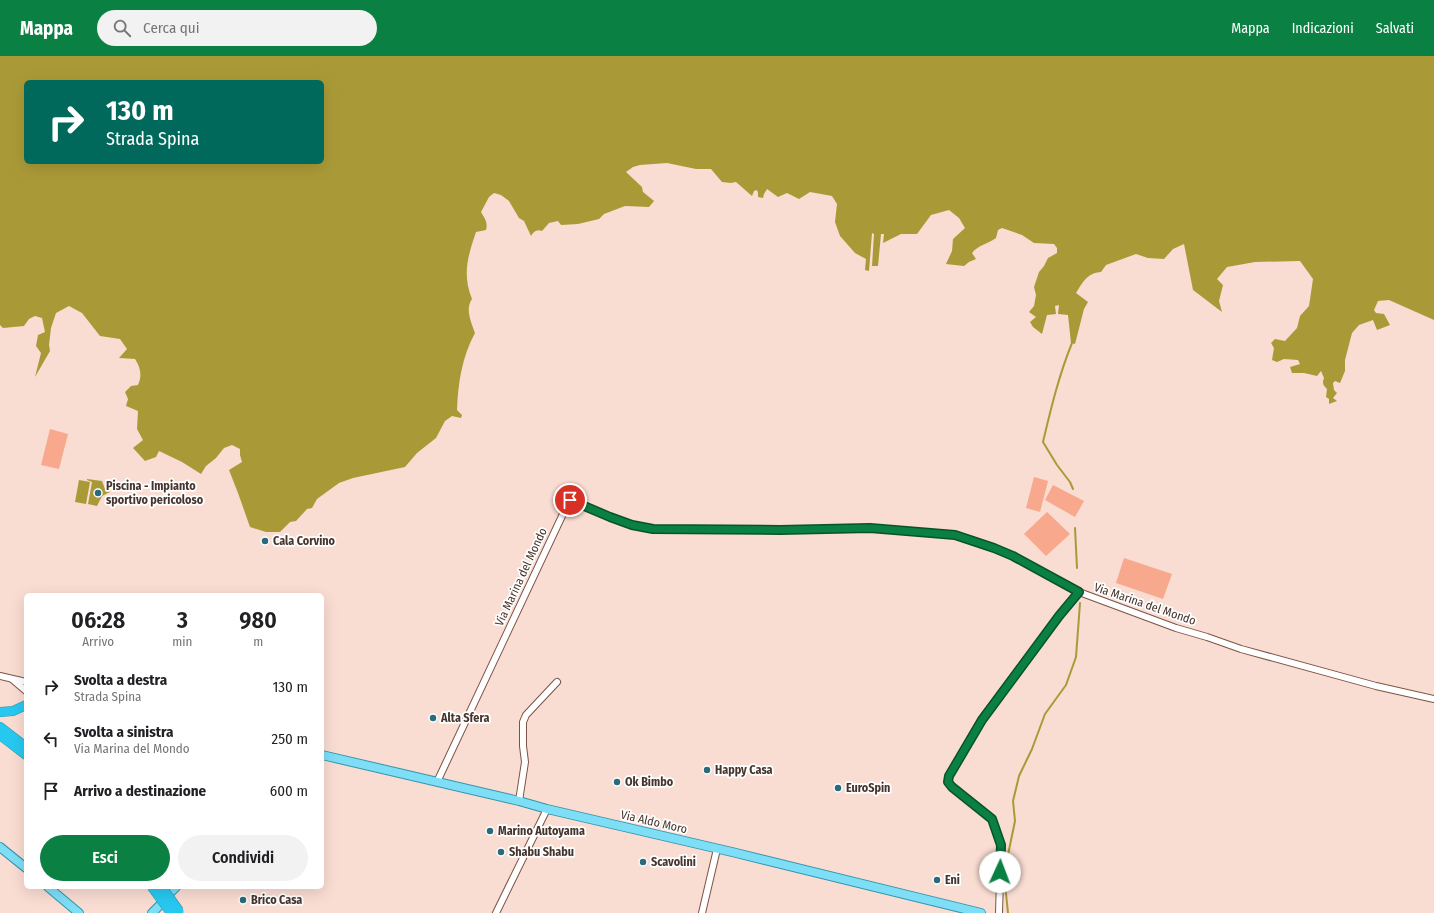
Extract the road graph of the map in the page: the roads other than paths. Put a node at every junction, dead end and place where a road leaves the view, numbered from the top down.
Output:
1 (1079, 592) junction
2 (0, 676) edge
3 (10, 678) junction
4 (24, 682) edge
5 (557, 682) dead end
6 (24, 689) edge
7 (1434, 699) edge
8 (24, 706) edge
9 (0, 712) edge
10 (0, 726) edge
11 (0, 735) edge
12 (0, 742) edge
13 (24, 745) edge
14 (24, 754) edge
15 (324, 755) edge
16 (24, 761) edge
17 (437, 782) junction
18 (520, 801) junction
19 (547, 809) junction
20 (0, 847) edge
21 (717, 849) junction
22 (24, 866) edge
23 (50, 889) edge
24 (154, 889) edge
25 (163, 889) edge
26 (160, 906) dead end
27 (177, 912) edge
28 (80, 913) edge
29 (152, 913) edge
30 (496, 913) edge
31 (702, 913) edge
32 (981, 913) edge
33 (998, 913) edge

1 - 7 street, Via Marina del Mondo
1 - 17 street, Via Marina del Mondo
1 - 33 street
2 - 3 street
3 - 4 street
3 - 6 street
5 - 18 street
8 - 9 highway
10 - 13 highway
11 - 14 highway
12 - 16 highway
15 - 17 main road, Via Aldo Moro
17 - 18 main road, Via Aldo Moro
18 - 19 main road, Via Aldo Moro
19 - 21 main road, Via Aldo Moro
19 - 30 street
20 - 22 main road
21 - 31 street
21 - 32 main road, Via Aldo Moro
23 - 28 main road
24 - 27 highway, bridge
25 - 27 highway, bridge
26 - 29 main road

